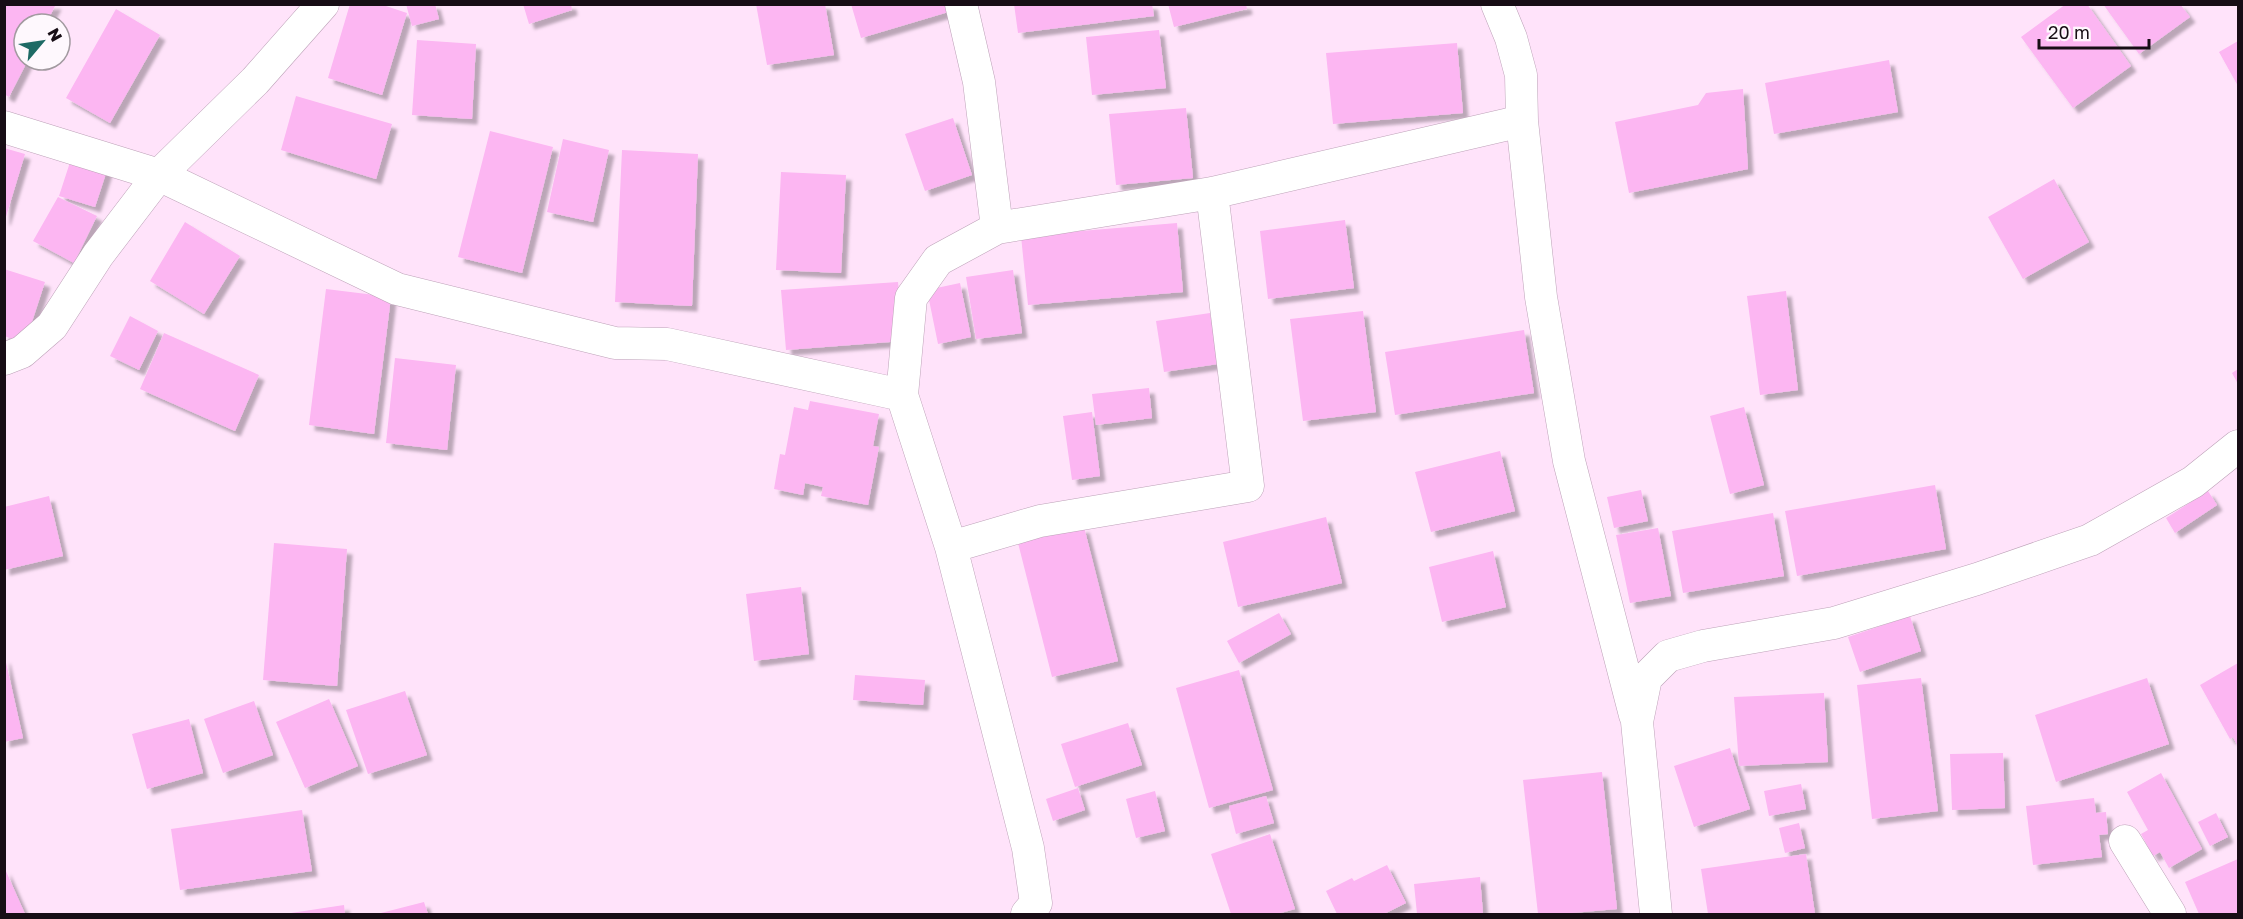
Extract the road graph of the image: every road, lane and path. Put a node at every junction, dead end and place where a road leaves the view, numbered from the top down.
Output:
1 (322, 4) edge
2 (961, 4) edge
3 (1497, 4) edge
4 (1522, 121) junction
5 (4, 127) edge
6 (159, 175) junction
7 (1212, 193) junction
8 (997, 228) junction
9 (4, 359) edge
10 (902, 395) junction
11 (2238, 446) edge
12 (951, 547) junction
13 (1636, 722) junction
14 (2125, 842) dead end
15 (1027, 915) edge
16 (1656, 915) edge
17 (2170, 915) edge

1 - 6 street
2 - 8 street
3 - 4 street
4 - 7 street
4 - 13 street
5 - 6 street
6 - 9 street
6 - 10 street
7 - 8 street
7 - 12 street
8 - 10 street
10 - 12 street
11 - 13 street
12 - 15 street
13 - 16 street
14 - 17 street

